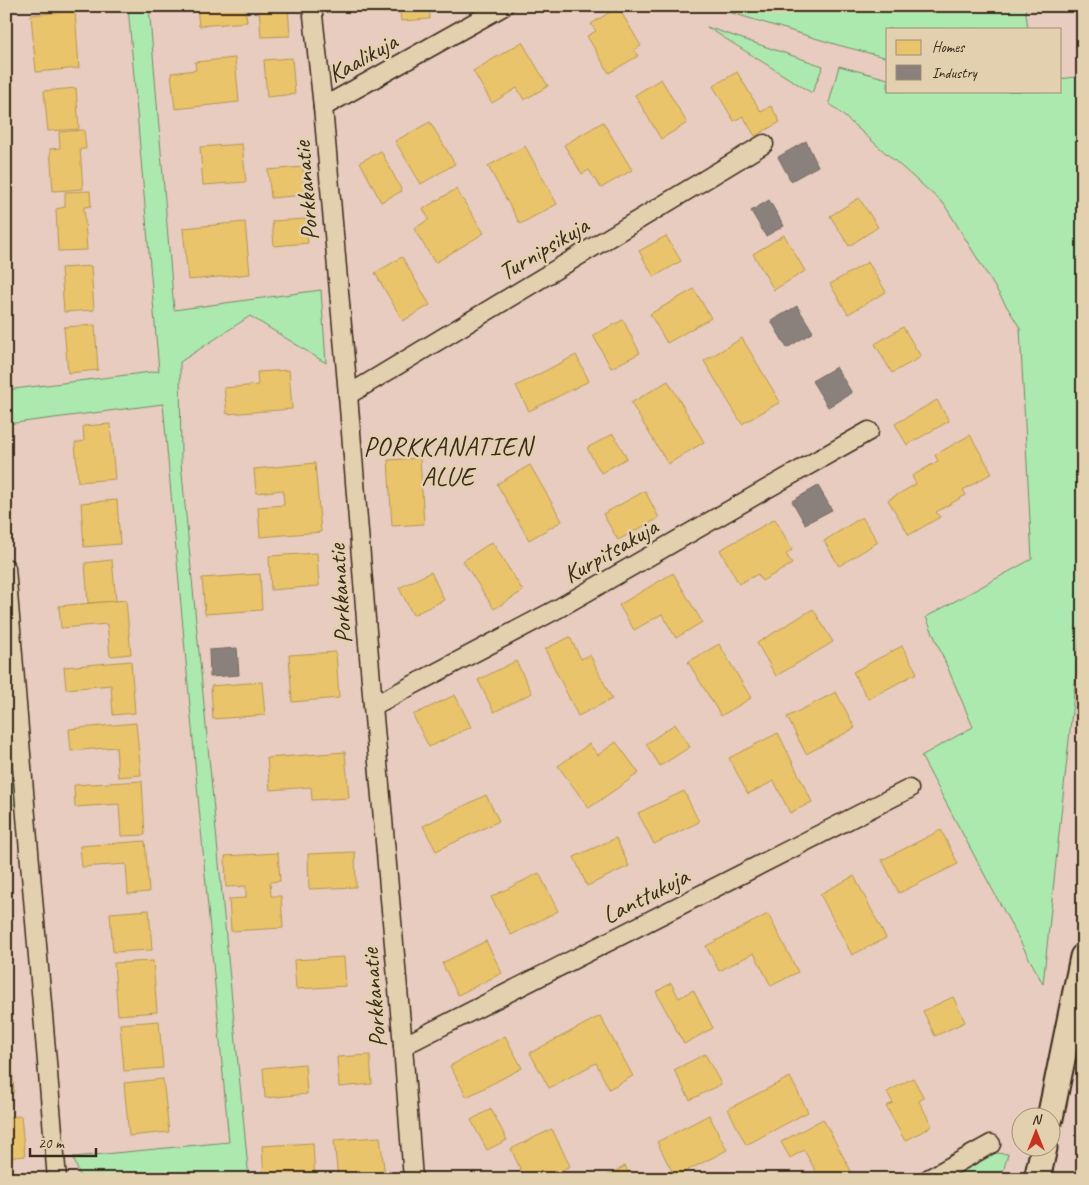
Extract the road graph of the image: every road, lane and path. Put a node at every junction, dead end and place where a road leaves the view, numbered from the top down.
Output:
1 (312, 6) edge
2 (504, 6) edge
3 (323, 107) junction
4 (764, 144) dead end
5 (348, 395) junction
6 (869, 431) dead end
7 (6, 568) edge
8 (373, 706) junction
9 (910, 789) dead end
10 (1083, 956) edge
11 (403, 1046) junction
12 (1052, 1108) edge
13 (990, 1144) dead end
14 (1042, 1158) edge
15 (57, 1179) edge
16 (413, 1179) edge
17 (928, 1179) edge
18 (1037, 1179) edge

1 - 3 street, Porkkanatie
2 - 3 street, Kaalikuja
3 - 5 street, Porkkanatie
4 - 5 street, Turnipsikuja
5 - 8 street, Porkkanatie
6 - 8 street, Kurpitsakuja
7 - 15 street
8 - 11 street, Porkkanatie
9 - 11 street, Lanttukuja
10 - 12 main road
11 - 16 street, Porkkanatie
13 - 17 street
14 - 18 main road

